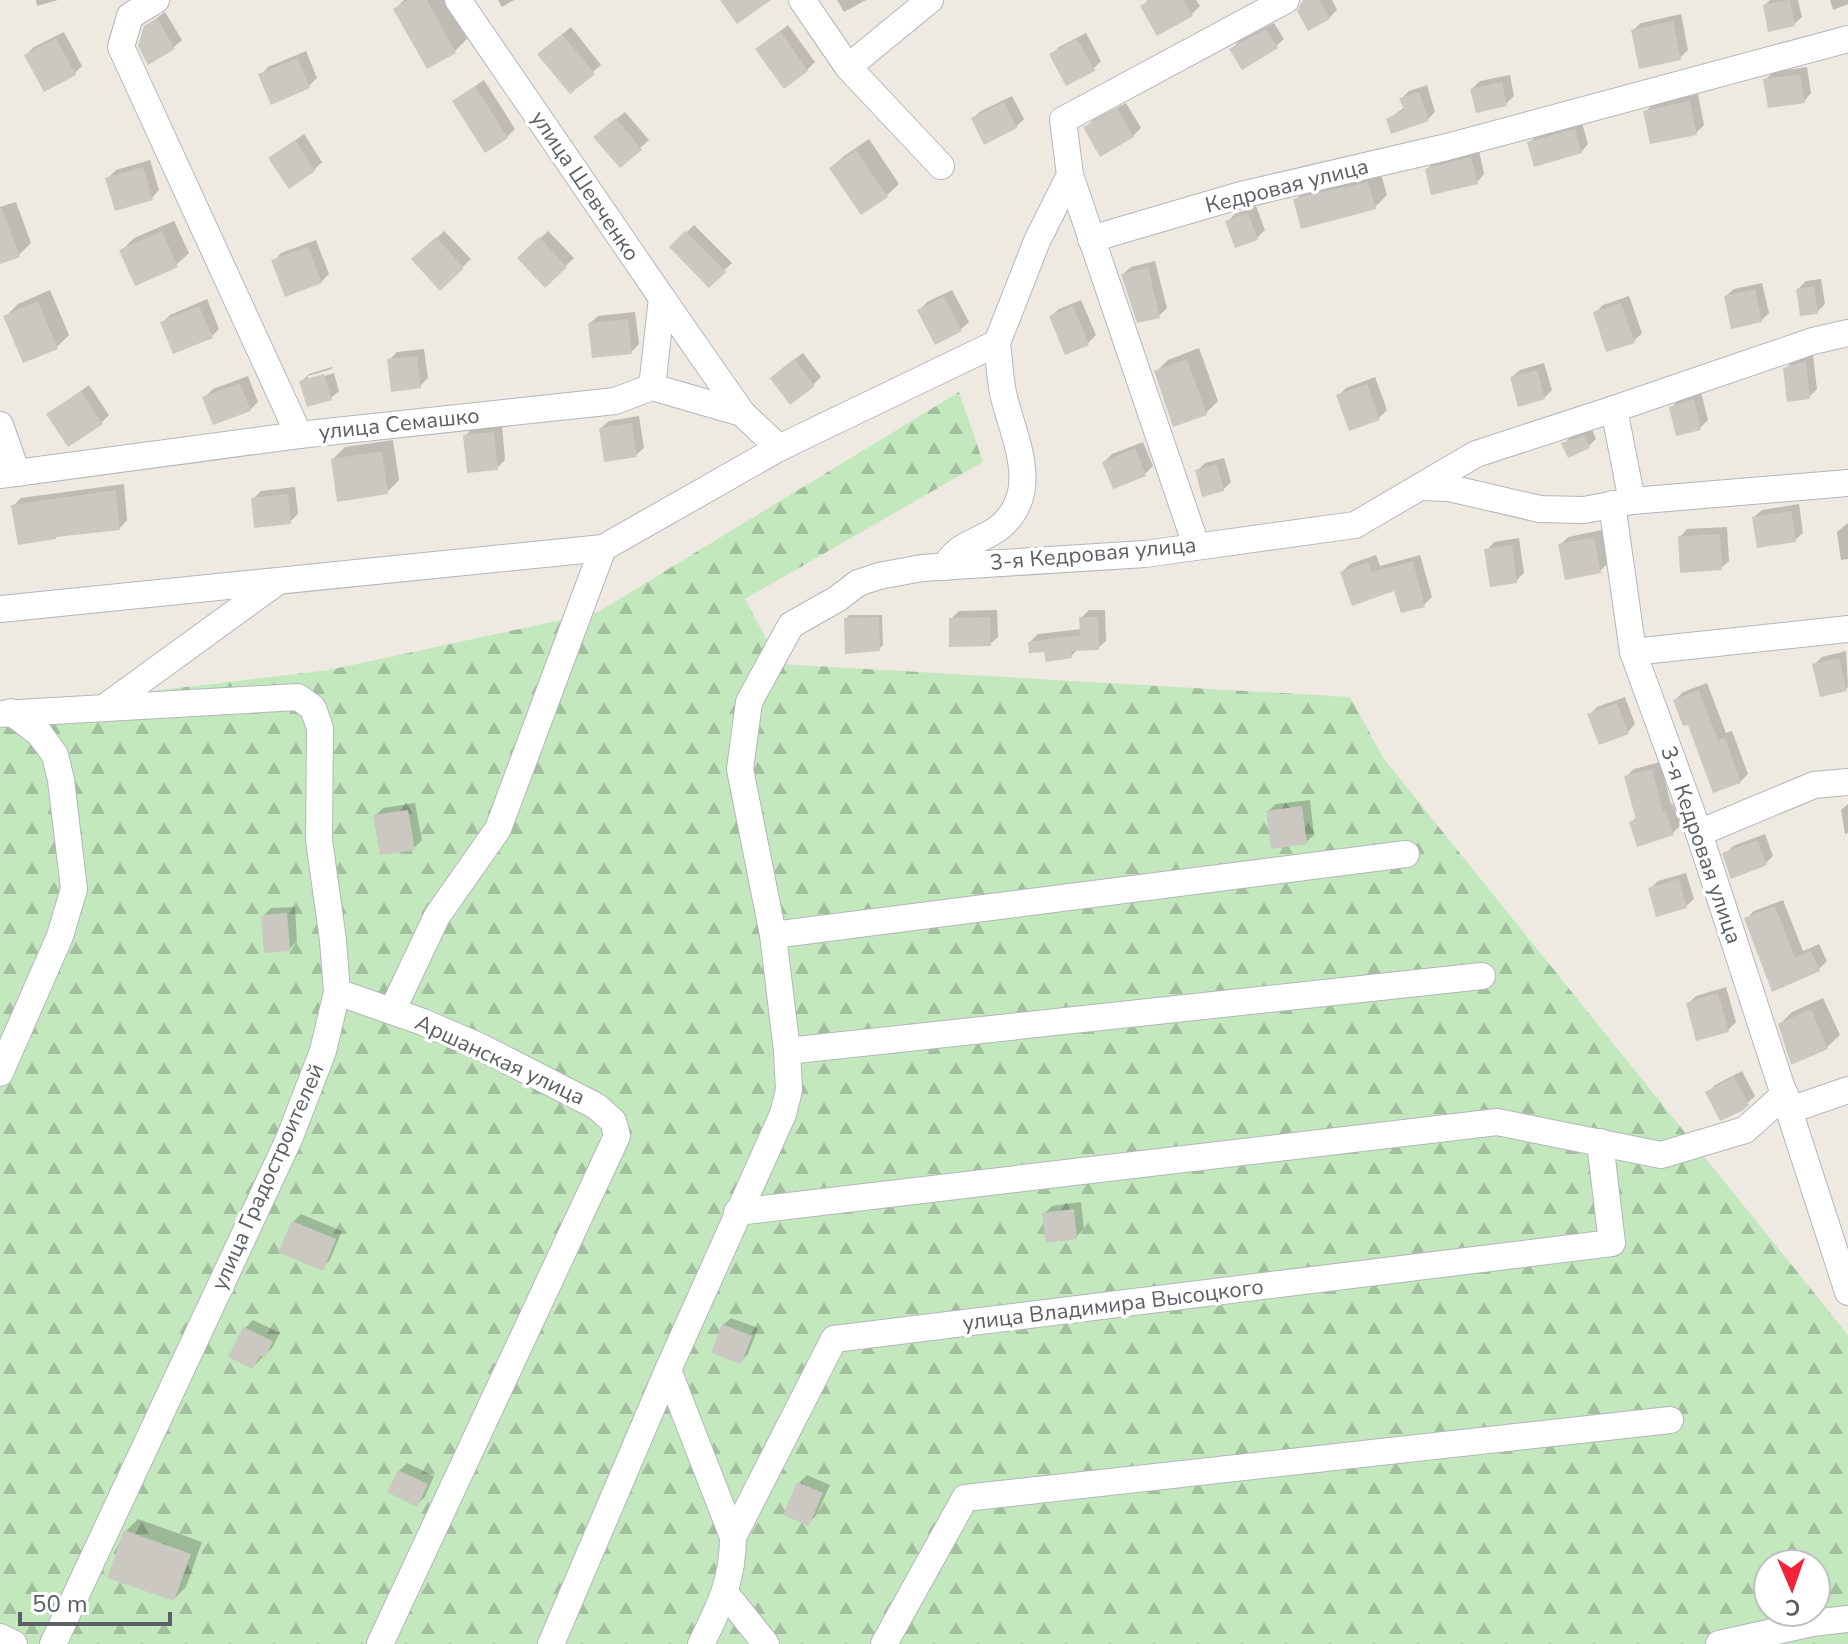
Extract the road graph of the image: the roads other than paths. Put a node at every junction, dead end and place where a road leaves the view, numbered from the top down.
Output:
1 (156, 0) edge
2 (458, 0) edge
3 (802, 0) edge
4 (930, 0) edge
5 (1286, 0) edge
6 (1848, 39) edge
7 (848, 67) junction
8 (941, 166) dead end
9 (1070, 175) junction
10 (1091, 239) junction
11 (662, 298) junction
12 (1848, 333) edge
13 (997, 343) junction
14 (652, 387) junction
15 (1614, 409) junction
16 (742, 413) junction
17 (0, 425) edge
18 (299, 435) junction
19 (779, 448) junction
20 (9, 474) edge
21 (1848, 483) edge
22 (1420, 487) junction
23 (1622, 503) junction
24 (1196, 545) junction
25 (603, 548) junction
26 (946, 567) junction
27 (277, 581) junction
28 (0, 609) edge
29 (1848, 629) edge
30 (1633, 652) junction
31 (105, 707) junction
32 (5, 713) edge
33 (1848, 782) edge
34 (1699, 833) junction
35 (1406, 854) dead end
36 (773, 935) junction
37 (1482, 976) dead end
38 (337, 992) junction
39 (392, 1011) junction
40 (787, 1051) junction
41 (0, 1073) edge
42 (1848, 1090) edge
43 (1787, 1102) junction
44 (1600, 1142) junction
45 (737, 1212) junction
46 (1848, 1292) edge
47 (668, 1370) junction
48 (1670, 1420) dead end
49 (733, 1537) junction
50 (726, 1594) junction
51 (1848, 1619) edge
52 (0, 1637) edge
53 (14, 1644) edge
54 (53, 1644) edge
55 (380, 1644) edge
56 (551, 1644) edge
57 (701, 1644) edge
58 (766, 1644) edge
59 (884, 1644) edge
60 (1719, 1644) edge

1 - 18 street
2 - 11 street, улица Шевченко
3 - 7 street
4 - 7 street
5 - 9 street
6 - 10 street, Кедровая улица
7 - 8 street
9 - 10 street
9 - 13 street
10 - 24 street
11 - 14 street
11 - 16 street, улица Шевченко
12 - 15 street
13 - 19 street
13 - 26 street
14 - 16 street
14 - 18 street, улица Семашко
15 - 22 street
15 - 23 street, 3-я Кедровая улица
16 - 19 street
17 - 20 street
18 - 20 street, улица Семашко
19 - 25 street
21 - 23 street
22 - 23 street
22 - 24 street, 3-я Кедровая улица
23 - 30 street, 3-я Кедровая улица
24 - 26 street, 3-я Кедровая улица
25 - 27 street
25 - 39 street
26 - 36 street, 3-я Кедровая улица
27 - 28 street
27 - 31 street
29 - 30 street
30 - 34 street, 3-я Кедровая улица
31 - 32 street, улица Градостроителей
31 - 38 street, улица Градостроителей
32 - 41 street
33 - 34 street
34 - 43 street, 3-я Кедровая улица
35 - 36 street
36 - 40 street
37 - 40 street
38 - 39 street, Аршанская улица
38 - 54 street, улица Градостроителей
39 - 55 street, Аршанская улица
40 - 45 street
42 - 43 street
43 - 44 street
43 - 46 street, 3-я Кедровая улица
44 - 45 street
44 - 49 street, улица Владимира Высоцкого
45 - 47 street
47 - 49 street, улица Владимира Высоцкого
47 - 56 street
48 - 59 street
49 - 50 street, улица Владимира Высоцкого
50 - 57 street, улица Владимира Высоцкого
50 - 58 street
51 - 60 street
52 - 53 street

